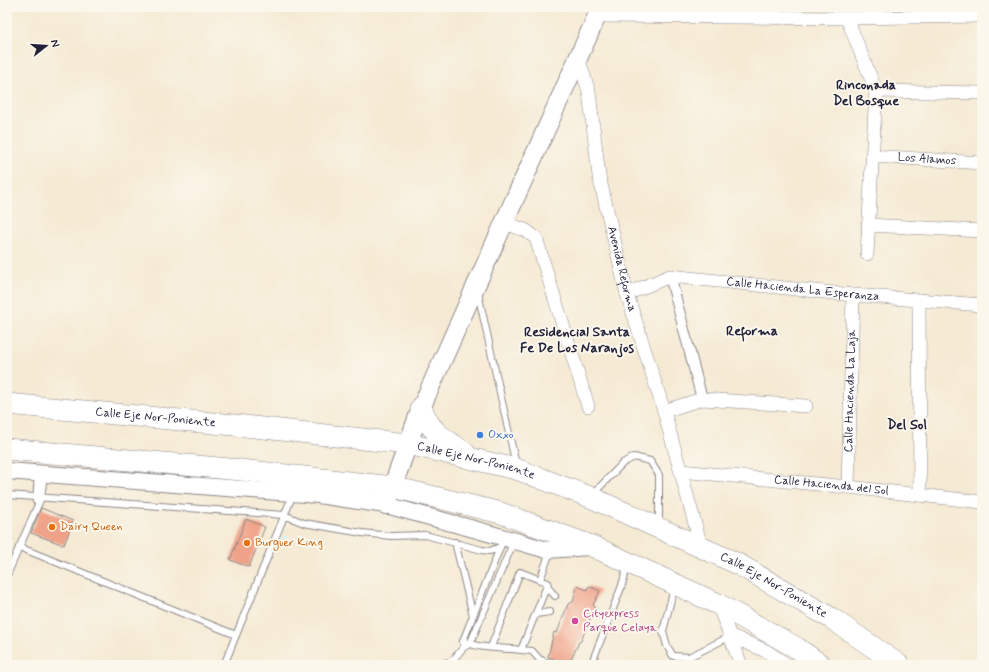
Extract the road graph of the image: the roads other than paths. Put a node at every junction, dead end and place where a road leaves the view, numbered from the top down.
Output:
1 (600, 11) edge
2 (982, 16) edge
3 (847, 18) junction
4 (578, 57) junction
5 (876, 91) junction
6 (982, 93) edge
7 (872, 156) junction
8 (982, 163) edge
9 (504, 223) junction
10 (868, 225) junction
11 (982, 231) edge
12 (867, 254) dead end
13 (670, 276) junction
14 (476, 286) junction
15 (627, 294) junction
16 (853, 295) junction
17 (919, 300) junction
18 (982, 305) edge
19 (702, 399) junction
20 (7, 404) edge
21 (588, 406) dead end
22 (806, 406) dead end
23 (422, 408) junction
24 (664, 411) junction
25 (408, 444) junction
26 (7, 449) edge
27 (474, 459) junction
28 (516, 469) junction
29 (7, 471) edge
30 (681, 471) junction
31 (41, 475) junction
32 (848, 487) junction
33 (292, 494) junction
34 (7, 495) edge
35 (920, 495) junction
36 (390, 496) junction
37 (590, 497) junction
38 (39, 498) junction
39 (982, 502) edge
40 (284, 515) junction
41 (659, 527) junction
42 (455, 542) junction
43 (506, 542) junction
44 (592, 546) junction
45 (701, 546) junction
46 (19, 547) junction
47 (550, 550) junction
48 (629, 563) junction
49 (7, 575) edge
50 (540, 580) junction
51 (675, 584) junction
52 (547, 586) junction
53 (555, 596) dead end
54 (718, 604) junction
55 (550, 612) dead end
56 (536, 614) junction
57 (473, 617) junction
58 (477, 628) junction
59 (236, 635) junction
60 (731, 636) junction
61 (467, 646) junction
62 (491, 647) junction
63 (521, 650) junction
64 (453, 663) edge
65 (224, 665) edge
66 (438, 665) edge
67 (552, 665) edge
68 (591, 665) edge
69 (741, 665) edge
70 (787, 665) edge
71 (821, 665) edge
72 (899, 665) edge

1 - 3 street
1 - 4 main road
2 - 3 street
3 - 5 street
4 - 9 main road
4 - 15 street, Avenida Reforma
5 - 6 street
5 - 7 street
7 - 8 street, Los Alamos
7 - 10 street
9 - 14 main road
9 - 21 street
10 - 11 street
10 - 12 street
13 - 15 street, Calle Hacienda La Esperanza
13 - 16 street, Calle Hacienda La Esperanza
13 - 19 street
14 - 23 main road
14 - 28 lane
15 - 24 street, Avenida Reforma
16 - 17 street, Calle Hacienda La Esperanza
16 - 32 street, Calle Hacienda La Laja
17 - 18 street, Calle Hacienda La Esperanza
17 - 35 street
19 - 22 street
19 - 24 street
20 - 25 main road, Calle Eje Nor-Poniente
23 - 25 main road
23 - 27 main road
24 - 30 street, Avenida Reforma
25 - 27 main road, Calle Eje Nor-Poniente
25 - 36 main road
26 - 36 main road
27 - 28 main road, Calle Eje Nor-Poniente
28 - 37 main road, Calle Eje Nor-Poniente
29 - 31 street
30 - 32 street, Calle Hacienda del Sol
30 - 45 street, Avenida Reforma
31 - 33 street
31 - 38 lane
32 - 35 street, Calle Hacienda del Sol
33 - 36 street
33 - 40 lane
34 - 38 lane
35 - 39 street, Calle Hacienda del Sol
36 - 43 street
36 - 44 main road
37 - 41 main road, Calle Eje Nor-Poniente
37 - 41 lane
38 - 40 lane
38 - 46 lane
40 - 42 lane
40 - 59 lane
41 - 45 main road, Calle Eje Nor-Poniente
42 - 43 lane
42 - 57 lane
43 - 47 street
43 - 57 lane
43 - 58 lane
44 - 47 street
44 - 48 main road
45 - 72 main road, Calle Eje Nor-Poniente
46 - 49 lane
46 - 59 lane
47 - 50 lane
48 - 51 main road
48 - 68 lane
50 - 52 lane
50 - 62 lane
51 - 54 main road
51 - 60 lane
52 - 53 lane
52 - 56 lane
54 - 60 street
54 - 71 main road
55 - 56 lane
56 - 63 lane
57 - 58 lane
57 - 61 lane
58 - 61 lane
59 - 65 lane
60 - 69 street
60 - 70 street
61 - 62 lane
61 - 64 lane
62 - 63 lane
63 - 67 lane
64 - 66 lane

